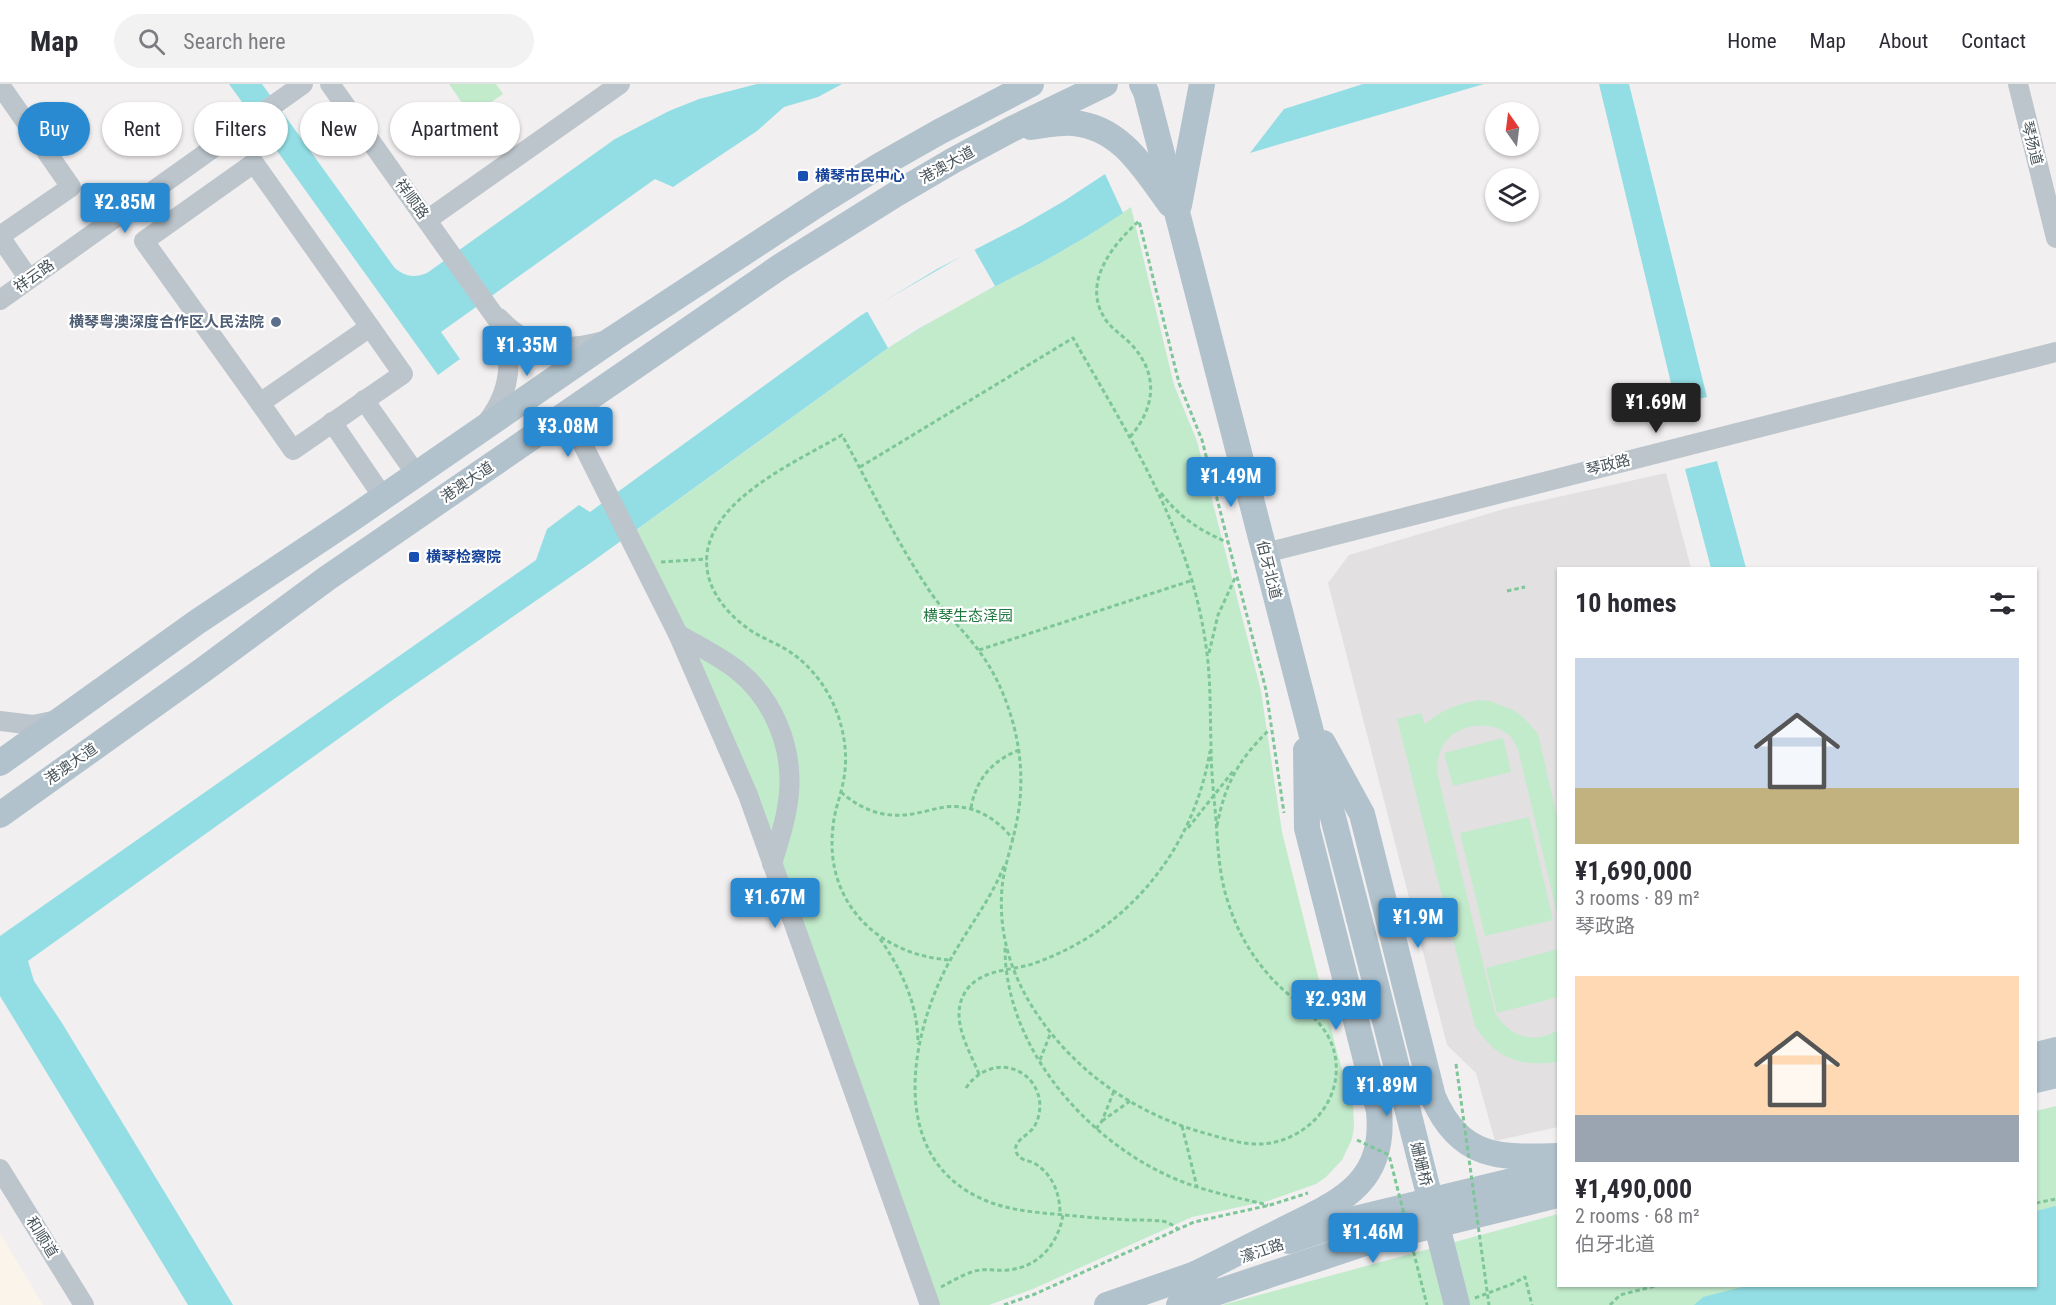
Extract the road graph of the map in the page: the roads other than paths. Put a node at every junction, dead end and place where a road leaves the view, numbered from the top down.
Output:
1 (303, 84) edge
2 (330, 84) edge
3 (620, 84) edge
4 (1031, 84) edge
5 (1105, 84) edge
6 (1142, 84) edge
7 (1202, 84) edge
8 (2018, 84) edge
9 (0, 86) edge
10 (1012, 129) junction
11 (1177, 214) junction
12 (427, 220) junction
13 (0, 237) edge
14 (2056, 238) edge
15 (29, 279) junction
16 (0, 300) edge
17 (495, 314) junction
18 (370, 327) junction
19 (614, 338) junction
20 (2056, 352) edge
21 (364, 400) junction
22 (260, 403) junction
23 (567, 413) junction
24 (332, 422) junction
25 (480, 430) junction
26 (416, 474) junction
27 (383, 497) junction
28 (1265, 553) junction
29 (678, 634) junction
30 (1305, 708) junction
31 (63, 719) junction
32 (0, 721) edge
33 (0, 764) edge
34 (0, 815) edge
35 (772, 864) junction
36 (1359, 918) joint
37 (2056, 1050) edge
38 (2037, 1055) edge
39 (2056, 1075) edge
40 (2037, 1080) edge
41 (1557, 1156) edge
42 (0, 1169) edge
43 (1557, 1170) edge
44 (1557, 1195) edge
45 (1191, 1276) junction
46 (928, 1300) edge
47 (1462, 1303) edge
48 (84, 1305) edge
49 (1107, 1305) edge
50 (1179, 1305) edge

1 - 15 street, 祥云路
2 - 12 street, 祥顺路
3 - 12 street
4 - 19 main road
5 - 10 main road, 港澳大道
6 - 11 main road, 伯牙北道
7 - 11 main road
8 - 14 street, 琴扬道
9 - 13 street
10 - 11 main road
10 - 23 main road, 港澳大道
11 - 28 main road, 伯牙北道
12 - 17 street, 祥顺路
13 - 15 street
15 - 16 street, 祥云路
17 - 19 street, 祥顺路
17 - 25 street, 祥顺路
18 - 21 street
18 - 22 street
18 - 22 street
19 - 25 main road
20 - 28 street, 琴政路
21 - 24 street
21 - 26 street
22 - 24 street
23 - 29 street
23 - 34 main road, 港澳大道
24 - 27 street
25 - 26 main road
26 - 27 main road
27 - 31 main road
28 - 30 main road, 伯牙北道
29 - 35 street
29 - 35 street
30 - 36 main road, 伯牙北道
30 - 41 main road
30 - 45 main road
31 - 32 street
31 - 33 main road
35 - 46 street
36 - 47 main road, 姗姗桥, bridge
37 - 38 main road
39 - 40 main road
42 - 48 street, 和顺道
43 - 45 main road, 濠江路
44 - 50 main road, 濠江路
45 - 49 main road, 濠江路

